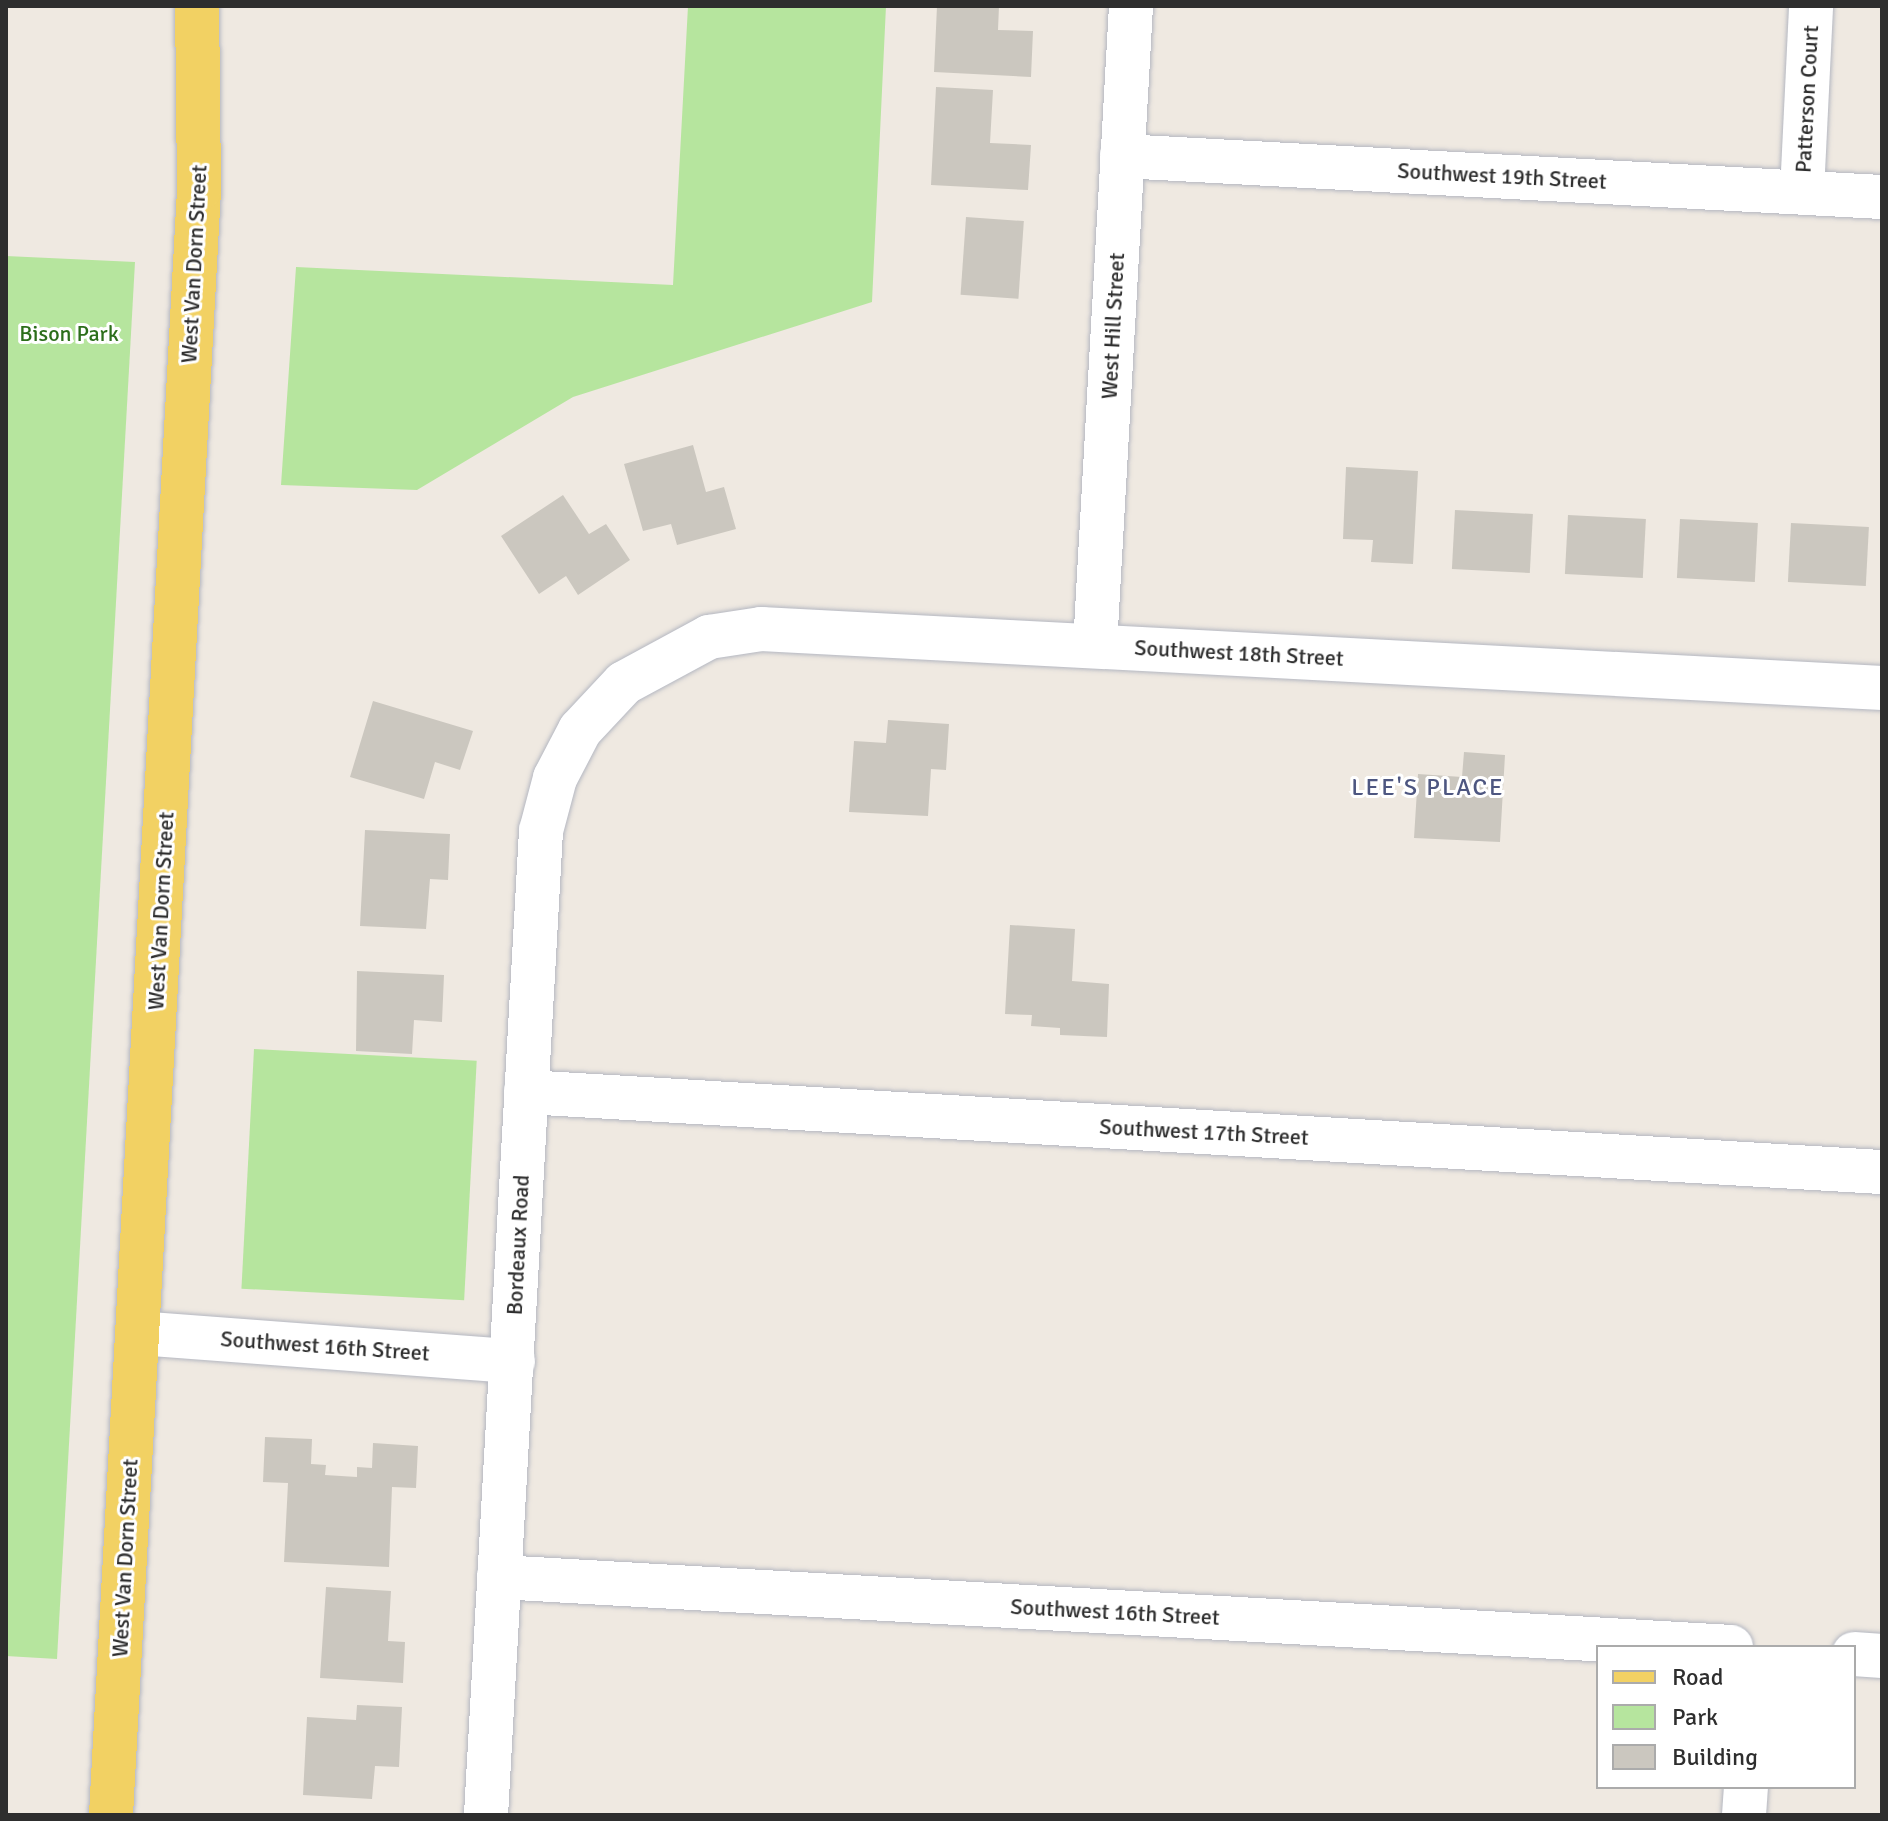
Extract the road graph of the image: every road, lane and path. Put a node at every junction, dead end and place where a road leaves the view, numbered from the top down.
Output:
1 (197, 6) edge
2 (1131, 6) edge
3 (1811, 6) edge
4 (1122, 156) junction
5 (1802, 192) junction
6 (1882, 197) edge
7 (1095, 646) junction
8 (1882, 688) edge
9 (612, 693) joint
10 (526, 1092) junction
11 (1882, 1172) edge
12 (138, 1333) junction
13 (513, 1361) junction
14 (499, 1577) junction
15 (1696, 1645) edge
16 (1856, 1654) edge
17 (1882, 1656) edge
18 (1746, 1789) edge
19 (111, 1815) edge
20 (486, 1815) edge
21 (1744, 1815) edge

1 - 12 main road, West Van Dorn Street
2 - 4 street, West Hill Street
3 - 5 street, Patterson Court
4 - 5 street, Southwest 19th Street
4 - 7 street, West Hill Street
5 - 6 street, Southwest 19th Street
7 - 8 street, Southwest 18th Street
7 - 9 street, Southwest 18th Street
9 - 10 street, Bordeaux Road
10 - 11 street, Southwest 17th Street
10 - 13 street, Bordeaux Road
12 - 13 street, Southwest 16th Street
12 - 19 main road, West Van Dorn Street
13 - 14 street, Bordeaux Road
14 - 15 street, Southwest 16th Street
14 - 20 street, Bordeaux Road
16 - 17 street
18 - 21 street

